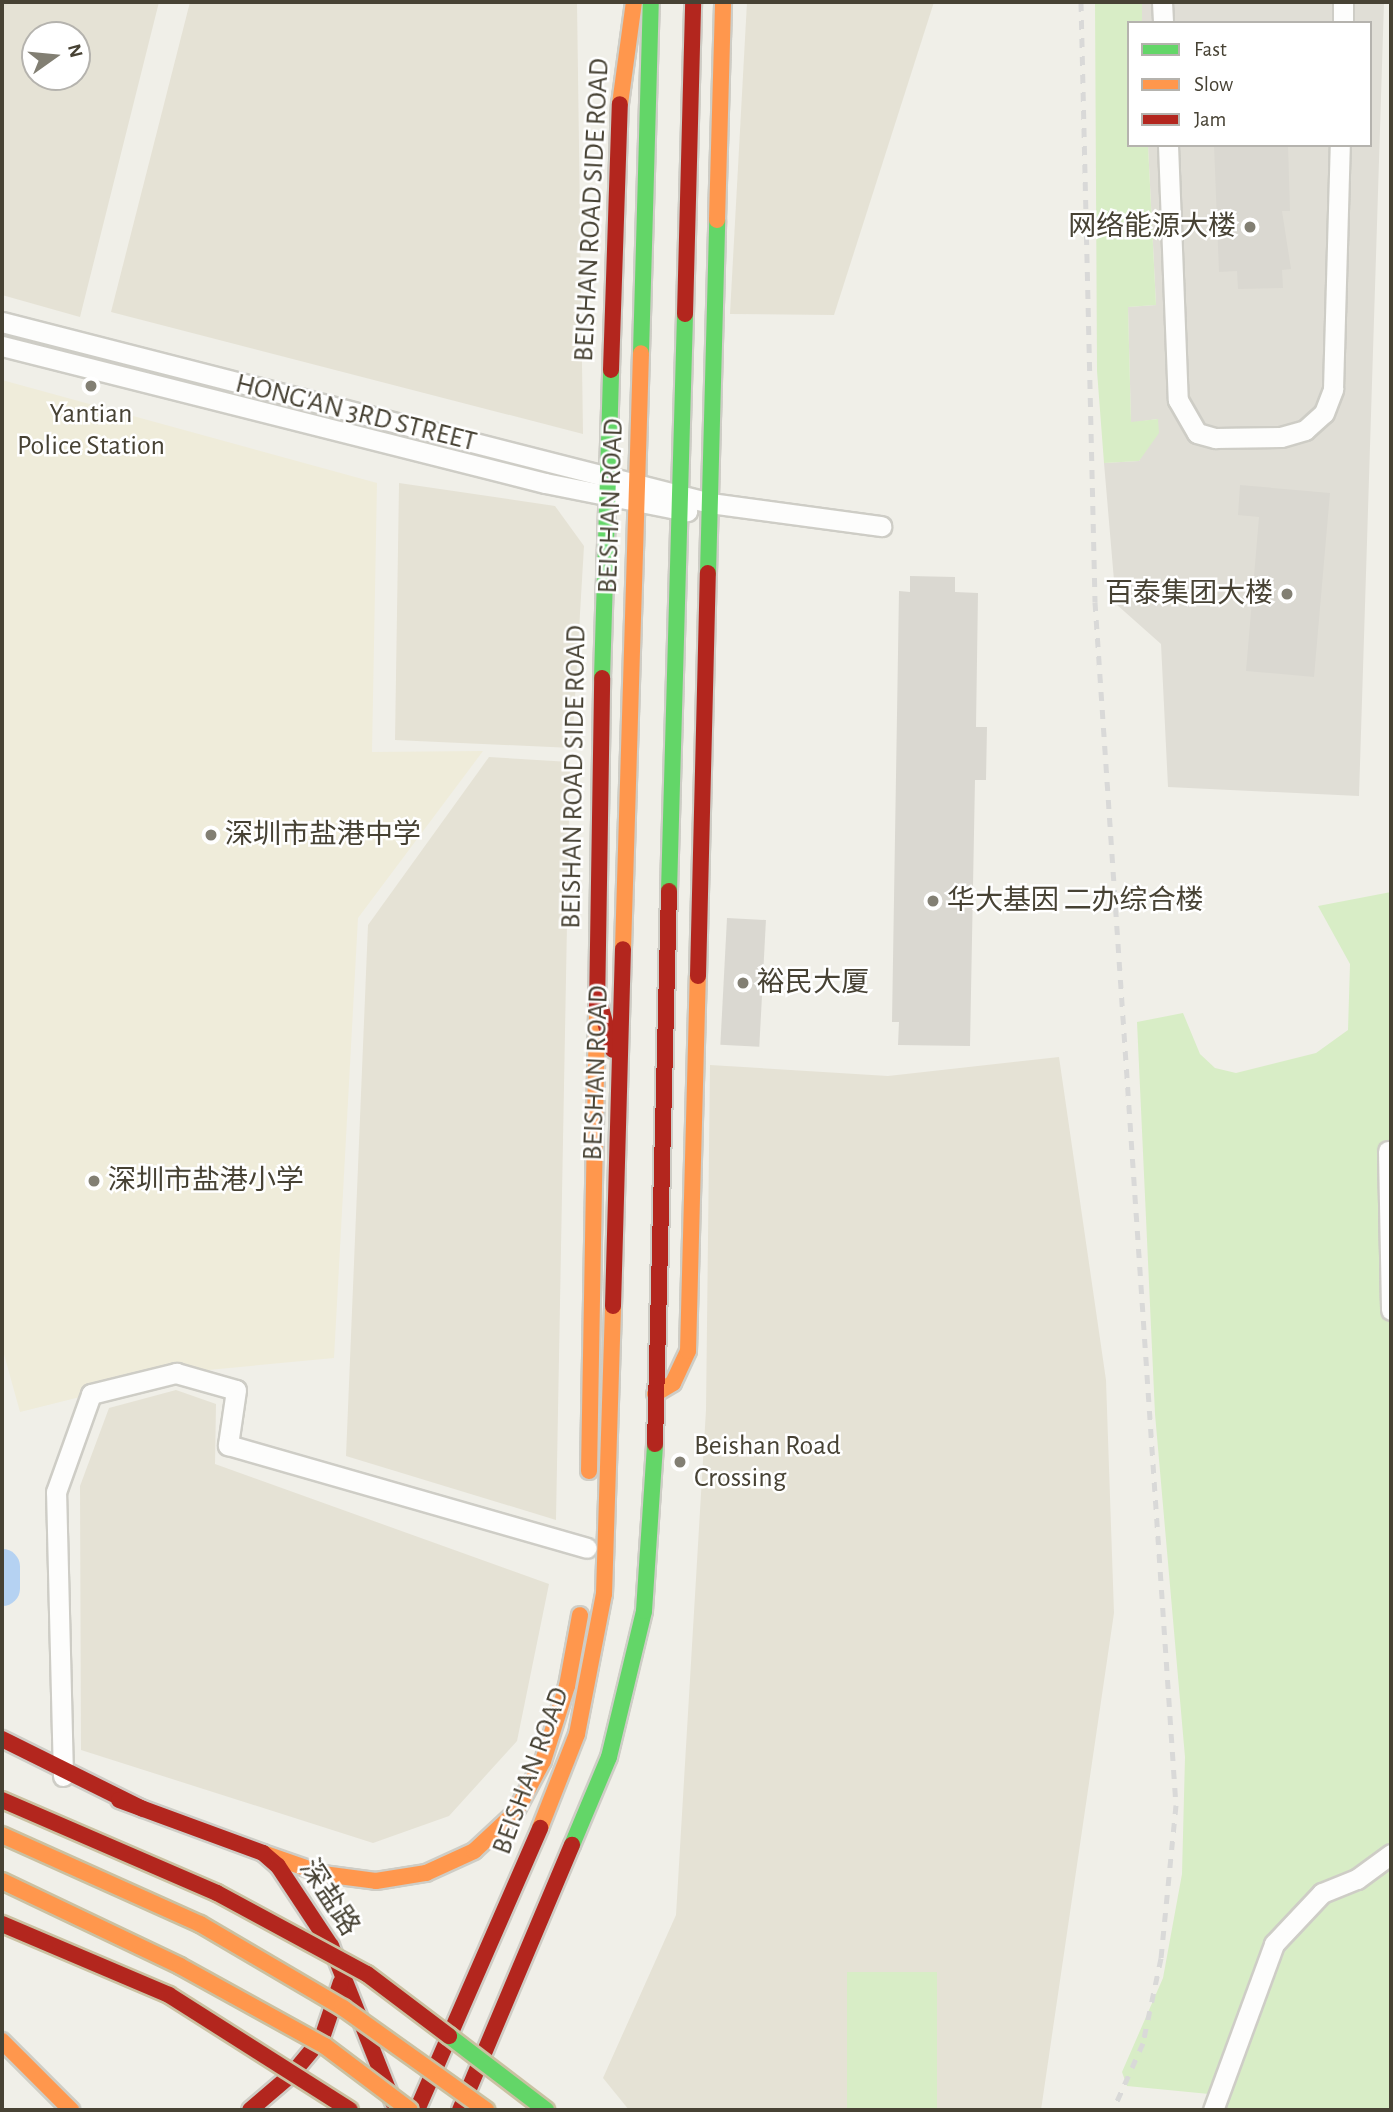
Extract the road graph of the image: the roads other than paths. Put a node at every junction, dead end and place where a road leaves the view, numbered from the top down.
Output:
1 (634, 2) edge
2 (651, 2) edge
3 (693, 2) edge
4 (723, 2) edge
5 (1162, 2) edge
6 (1343, 2) edge
7 (1163, 21) edge
8 (1343, 21) edge
9 (1168, 147) edge
10 (1340, 147) edge
11 (2, 322) edge
12 (2, 346) edge
13 (607, 476) junction
14 (638, 484) junction
15 (680, 493) junction
16 (606, 497) junction
17 (710, 503) junction
18 (637, 504) junction
19 (679, 514) junction
20 (881, 526) dead end
21 (597, 994) junction
22 (622, 1082) junction
23 (1388, 1150) dead end
24 (1391, 1310) edge
25 (615, 1333) junction
26 (655, 1394) junction
27 (590, 1471) junction
28 (587, 1548) junction
29 (585, 1570) dead end
30 (583, 1592) dead end
31 (2, 1739) edge
32 (2, 1759) edge
33 (59, 1775) junction
34 (2, 1800) edge
35 (2, 1835) edge
36 (263, 1853) junction
37 (1391, 1854) edge
38 (2, 1881) edge
39 (2, 1924) edge
40 (341, 1966) junction
41 (2, 2041) edge
42 (71, 2110) edge
43 (250, 2110) edge
44 (350, 2110) edge
45 (396, 2110) edge
46 (410, 2110) edge
47 (417, 2110) edge
48 (460, 2110) edge
49 (486, 2110) edge
50 (546, 2110) edge
51 (1213, 2110) edge

1 - 13 main road, BEISHAN ROAD SIDE ROAD
2 - 14 main road, BEISHAN ROAD
3 - 15 main road
4 - 17 main road
5 - 7 street
6 - 8 street
9 - 10 street
11 - 13 street, HONG'AN 3RD STREET
12 - 16 street, HONG'AN 3RD STREET
13 - 14 street, HONG'AN 3RD STREET
13 - 16 main road, BEISHAN ROAD SIDE ROAD
14 - 15 street, HONG'AN 3RD STREET
14 - 18 main road, BEISHAN ROAD
15 - 17 street, HONG'AN 3RD STREET
15 - 19 main road
16 - 18 street, HONG'AN 3RD STREET
16 - 21 main road, BEISHAN ROAD SIDE ROAD
17 - 19 street, HONG'AN 3RD STREET
17 - 20 street, HONG'AN 3RD STREET
17 - 26 main road
18 - 19 street, HONG'AN 3RD STREET
18 - 22 main road, BEISHAN ROAD
19 - 26 main road
21 - 22 main road
21 - 27 main road, BEISHAN ROAD SIDE ROAD
22 - 25 main road, BEISHAN ROAD
23 - 24 street
25 - 27 main road
25 - 47 main road, BEISHAN ROAD
26 - 48 main road
27 - 28 main road
28 - 29 main road
28 - 33 street
30 - 36 main road
31 - 33 main road
32 - 33 main road
33 - 36 main road, 深盐路
34 - 50 main road, bridge
35 - 49 main road, bridge
36 - 40 main road, 深盐路
37 - 51 street
38 - 46 main road, bridge
39 - 44 main road, bridge
40 - 43 main road
40 - 45 main road, 深盐路
41 - 42 main road

